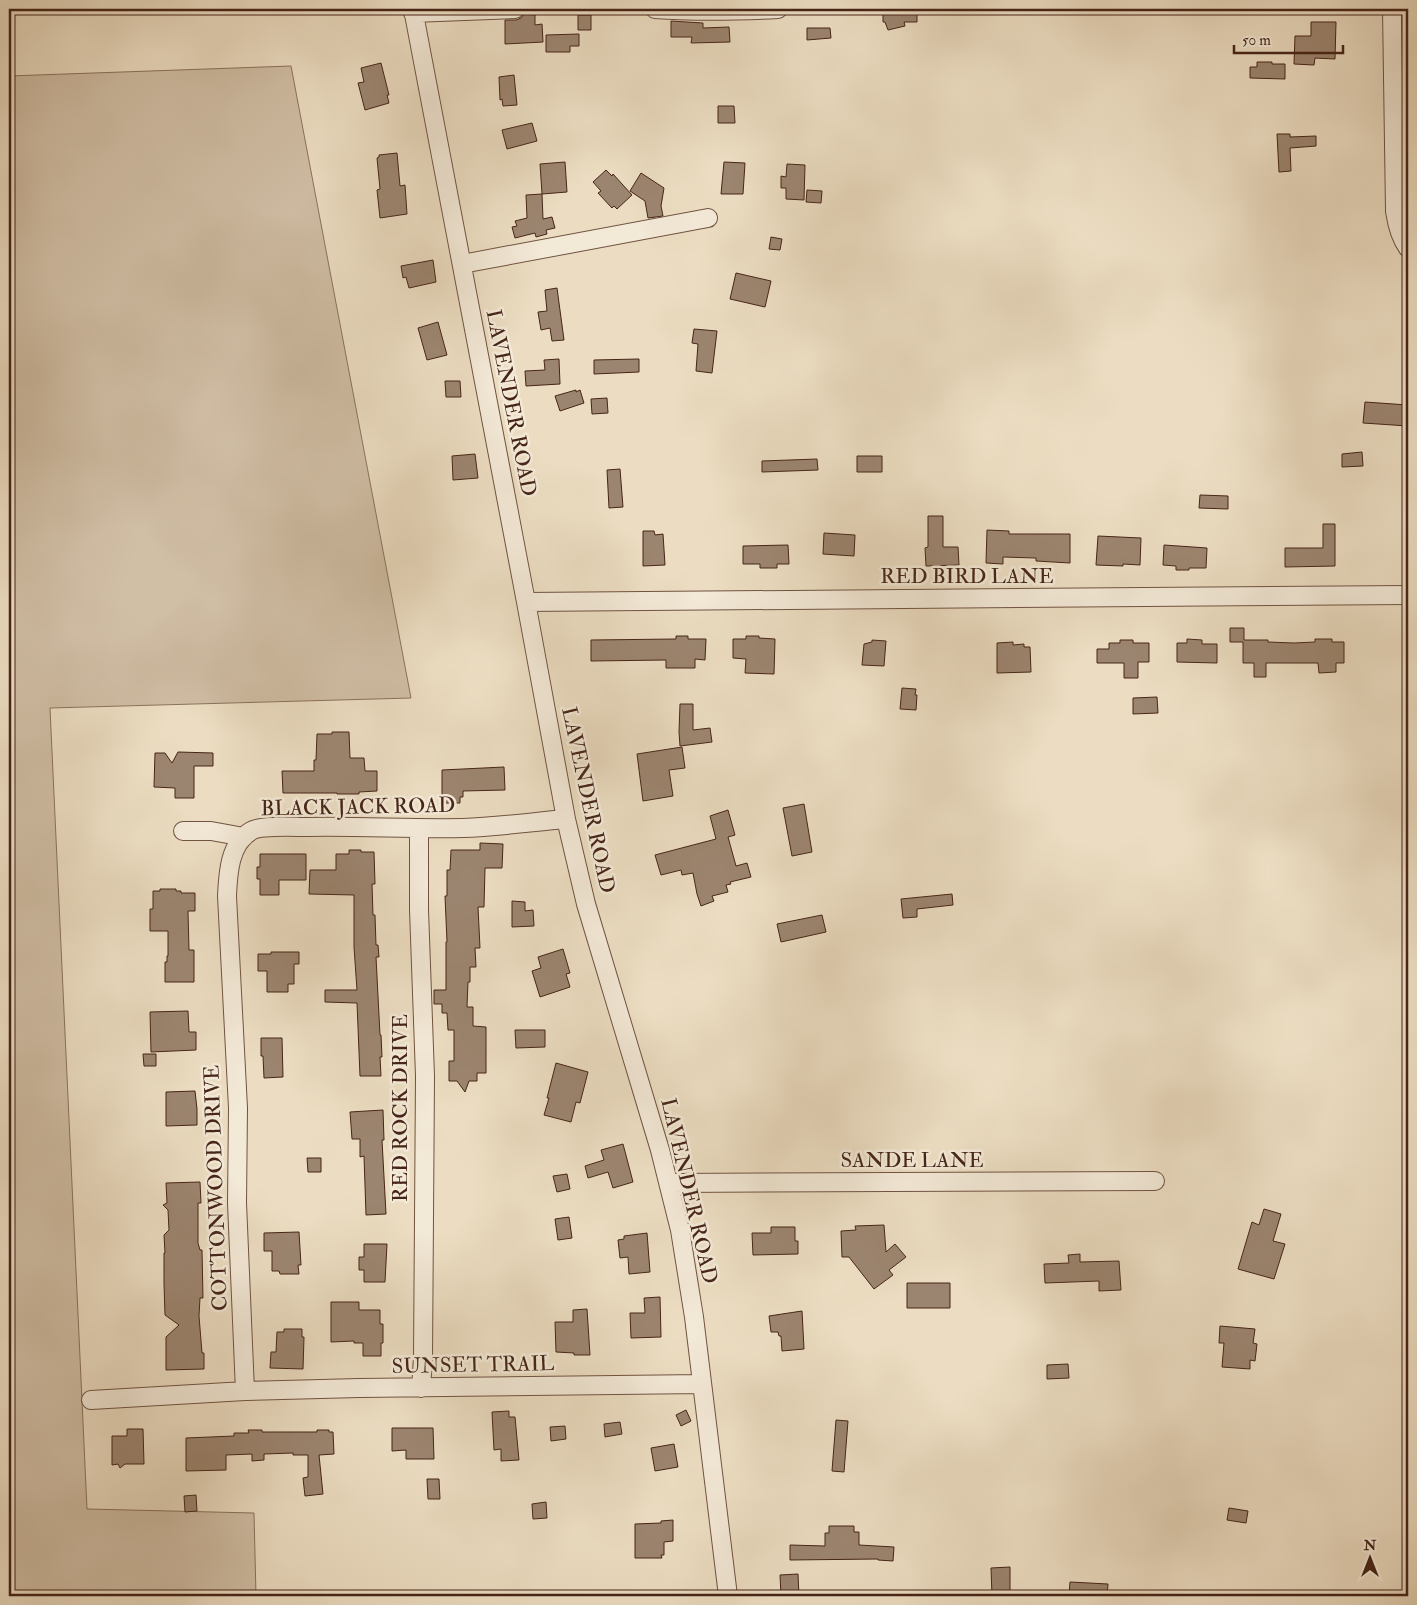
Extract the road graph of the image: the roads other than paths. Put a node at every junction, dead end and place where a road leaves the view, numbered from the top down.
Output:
1 (515, 9) edge
2 (655, 9) edge
3 (778, 9) edge
4 (1392, 9) edge
5 (413, 11) edge
6 (708, 218) dead end
7 (1408, 248) edge
8 (462, 264) junction
9 (1408, 595) edge
10 (526, 602) junction
11 (566, 819) junction
12 (419, 828) junction
13 (183, 831) dead end
14 (244, 836) junction
15 (231, 984) joint
16 (1155, 1181) dead end
17 (668, 1183) junction
18 (702, 1384) junction
19 (421, 1388) junction
20 (245, 1391) junction
21 (91, 1400) dead end
22 (728, 1596) edge

1 - 5 street
2 - 3 street
4 - 7 street
5 - 8 street, LAVENDER ROAD
6 - 8 street
8 - 10 street, LAVENDER ROAD
9 - 10 street, RED BIRD LANE
10 - 11 street, LAVENDER ROAD
11 - 12 street, BLACK JACK ROAD
11 - 17 street, LAVENDER ROAD
12 - 14 street, BLACK JACK ROAD
12 - 19 street, RED ROCK DRIVE
13 - 14 street
14 - 15 street, BLACK JACK ROAD
15 - 20 street, COTTONWOOD DRIVE
16 - 17 street, SANDE LANE
17 - 18 street, LAVENDER ROAD
18 - 19 street, SUNSET TRAIL
18 - 22 street, LAVENDER ROAD
19 - 20 street, SUNSET TRAIL
20 - 21 street, SUNSET TRAIL

